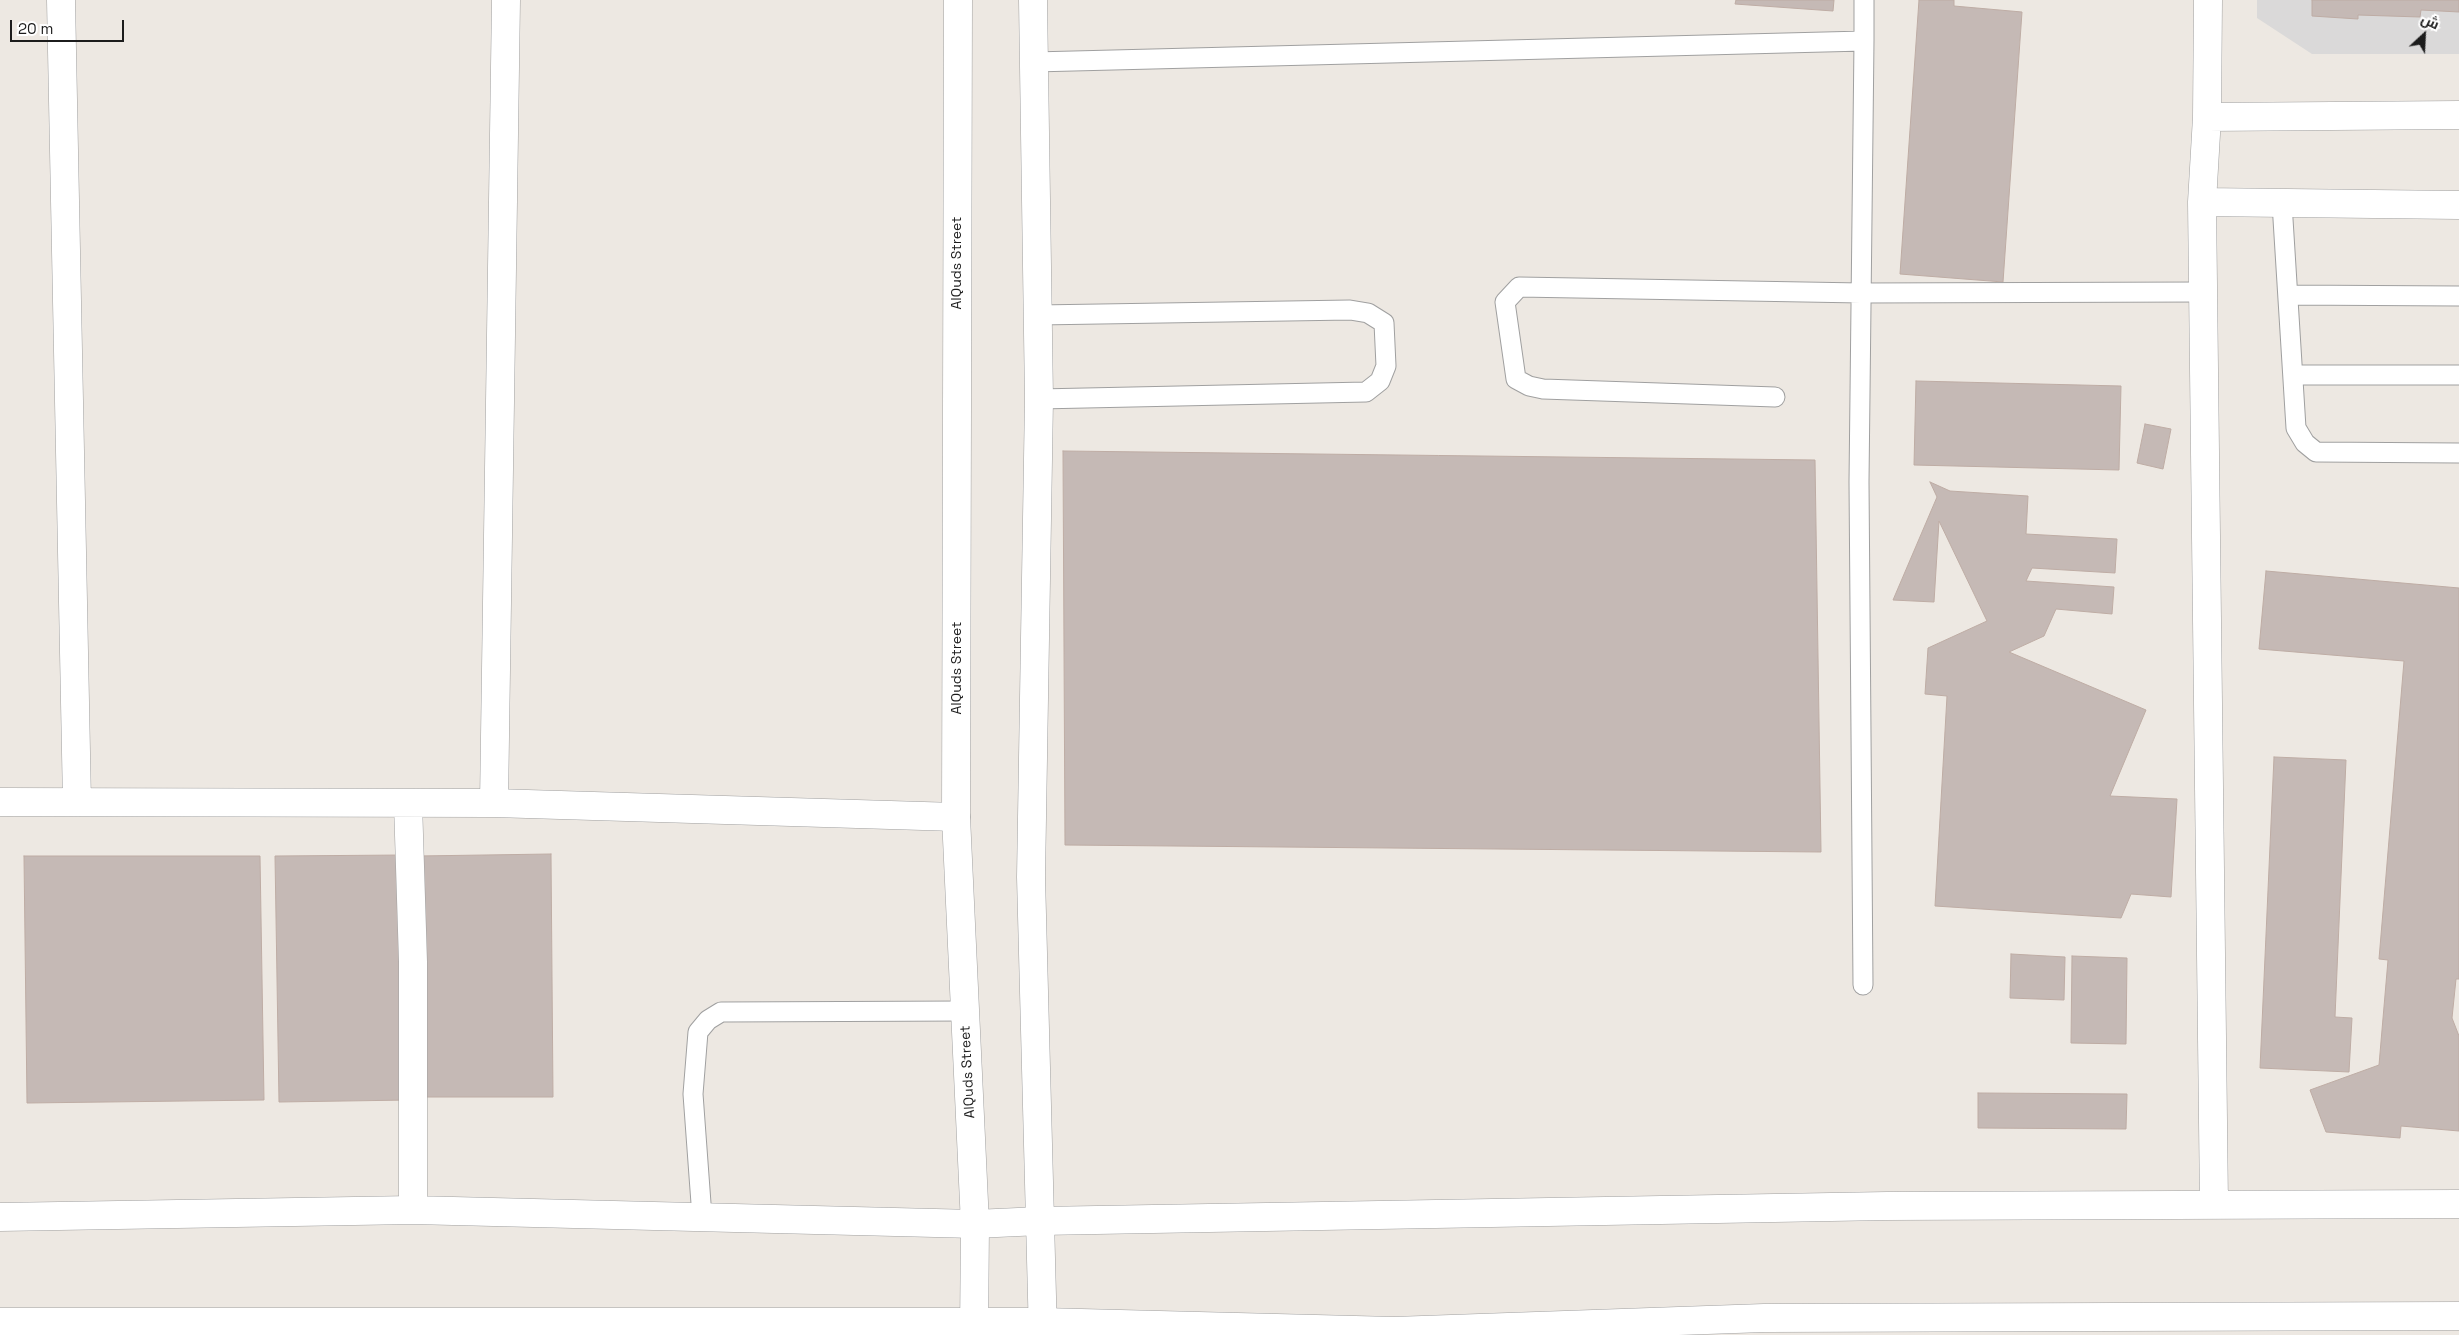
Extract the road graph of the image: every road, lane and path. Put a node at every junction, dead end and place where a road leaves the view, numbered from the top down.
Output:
1 (61, 0) edge
2 (506, 0) edge
3 (958, 0) edge
4 (1033, 0) edge
5 (1864, 0) edge
6 (2208, 0) edge
7 (1864, 41) junction
8 (1034, 62) junction
9 (2459, 115) edge
10 (2207, 117) junction
11 (2202, 202) junction
12 (2282, 203) junction
13 (2459, 205) edge
14 (2204, 292) junction
15 (1861, 293) junction
16 (2288, 295) junction
17 (2459, 296) edge
18 (1038, 315) junction
19 (2293, 375) junction
20 (2459, 375) edge
21 (1775, 397) dead end
22 (1039, 399) junction
23 (2459, 453) edge
24 (0, 802) edge
25 (77, 802) junction
26 (408, 802) junction
27 (494, 803) junction
28 (956, 817) junction
29 (1863, 985) dead end
30 (965, 1011) junction
31 (2459, 1204) edge
32 (2214, 1205) junction
33 (413, 1210) junction
34 (0, 1217) edge
35 (702, 1217) junction
36 (1040, 1221) junction
37 (975, 1224) junction
38 (2459, 1316) edge
39 (0, 1322) edge
40 (1764, 1326) edge
41 (2153, 1326) edge
42 (973, 1329) edge
43 (1042, 1329) edge
44 (1394, 1333) edge

1 - 25 street
2 - 27 street
3 - 28 street, AlQuds Street
4 - 8 street
5 - 7 lane
6 - 10 street
7 - 8 lane
7 - 15 lane
8 - 18 street
9 - 10 street
10 - 11 street
11 - 12 street
11 - 14 street
12 - 13 street
12 - 16 lane
14 - 15 lane
14 - 32 street
15 - 21 lane
15 - 29 lane
16 - 17 lane
16 - 19 lane
18 - 22 street
18 - 22 lane
19 - 20 lane
19 - 23 lane
22 - 36 street
24 - 25 street
25 - 26 street
26 - 27 street
26 - 33 street
27 - 28 street
28 - 30 street, AlQuds Street
30 - 35 lane
30 - 37 street, AlQuds Street
31 - 32 street
32 - 36 street
33 - 34 street
33 - 35 street
35 - 37 street
36 - 37 street
36 - 43 street
37 - 42 street, AlQuds Street
38 - 41 street
39 - 42 street
40 - 41 street
40 - 44 street
42 - 43 street
43 - 44 street

